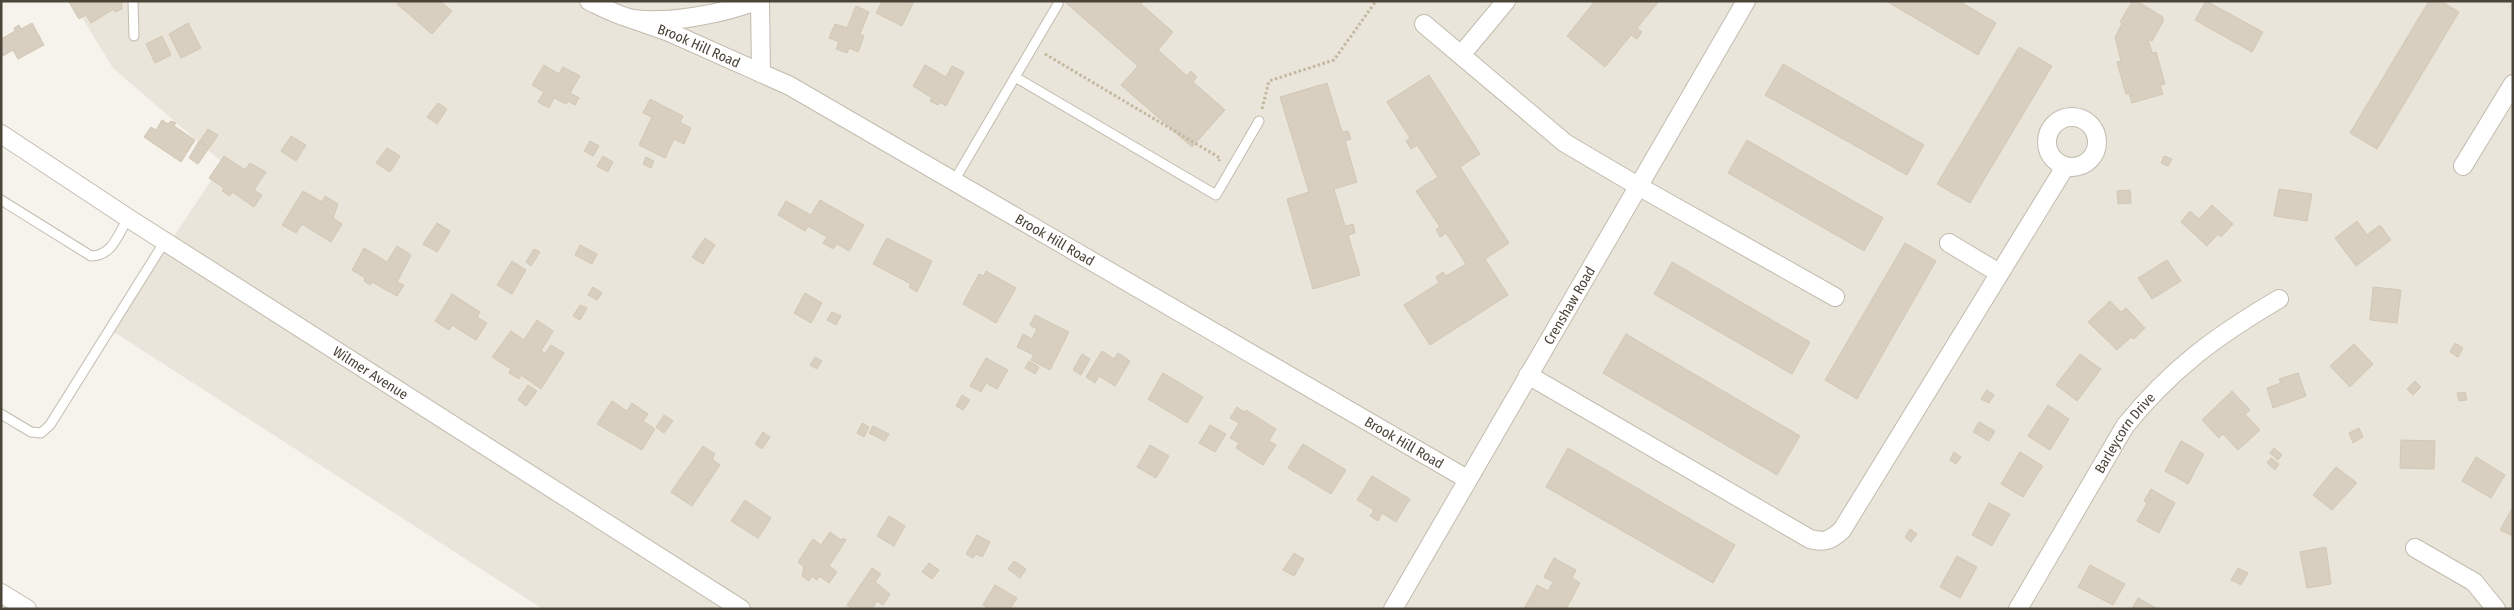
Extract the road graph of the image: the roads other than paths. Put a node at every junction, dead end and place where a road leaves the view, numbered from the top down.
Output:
1 (133, 1) edge
2 (589, 1) edge
3 (756, 1) edge
4 (760, 1) edge
5 (1506, 1) edge
6 (1746, 1) edge
7 (1058, 4) dead end
8 (632, 18) junction
9 (1424, 24) dead end
10 (134, 36) dead end
11 (1461, 55) junction
12 (761, 74) junction
13 (1015, 77) junction
14 (2513, 84) edge
15 (1259, 121) road end
16 (1, 134) edge
17 (2065, 166) dead end
18 (2463, 166) dead end
19 (954, 180) junction
20 (1638, 186) junction
21 (1, 200) edge
22 (128, 218) junction
23 (165, 242) junction
24 (1949, 243) dead end
25 (1999, 273) junction
26 (1835, 297) dead end
27 (2279, 300) dead end
28 (1528, 375) junction
29 (1, 414) edge
30 (1467, 478) junction
31 (2415, 548) dead end
32 (1, 593) edge
33 (27, 609) edge
34 (741, 609) edge
35 (1393, 609) edge
36 (2018, 609) edge
37 (2496, 609) edge

1 - 10 lane
2 - 8 street, Brook Hill Road
3 - 8 street
4 - 12 street
5 - 11 street
6 - 20 street, Crenshaw Road
7 - 13 lane
8 - 12 street, Brook Hill Road
9 - 11 street
11 - 20 street
12 - 19 street, Brook Hill Road
13 - 15 lane
13 - 19 lane
14 - 18 street
16 - 22 street, Wilmer Avenue
17 - 25 street
19 - 30 street, Brook Hill Road
20 - 26 street
20 - 28 street, Crenshaw Road
21 - 22 lane
22 - 23 street, Wilmer Avenue
23 - 29 lane
23 - 34 street, Wilmer Avenue
24 - 25 street
25 - 28 street
27 - 36 street, Barleycorn Drive
28 - 30 street, Crenshaw Road
30 - 35 street, Crenshaw Road
31 - 37 street
32 - 33 street

